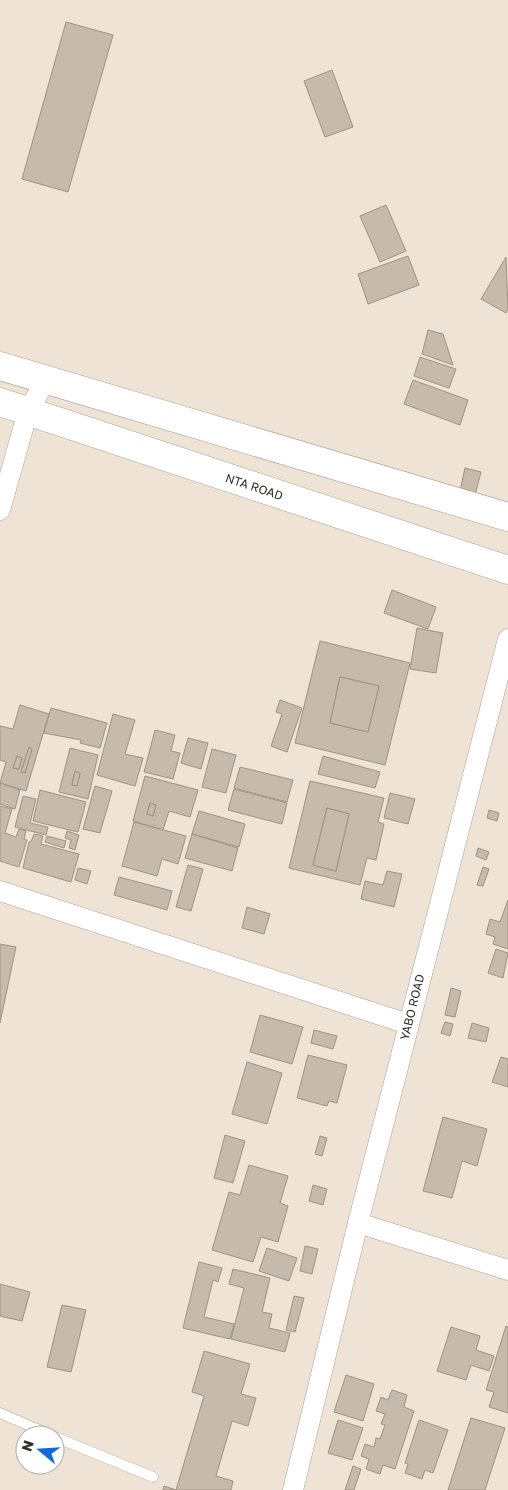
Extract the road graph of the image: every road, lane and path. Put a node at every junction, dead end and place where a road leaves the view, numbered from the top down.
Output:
1 (0, 366) edge
2 (46, 380) junction
3 (0, 402) edge
4 (28, 411) junction
5 (0, 510) edge
6 (508, 517) edge
7 (508, 570) edge
8 (508, 639) edge
9 (0, 891) edge
10 (408, 1024) junction
11 (358, 1223) junction
12 (508, 1270) edge
13 (0, 1413) edge
14 (28, 1425) edge
15 (65, 1441) edge
16 (152, 1477) dead end
17 (293, 1490) edge

1 - 2 main road
2 - 4 street
2 - 6 main road
3 - 4 main road, NTA ROAD
4 - 5 street
4 - 7 main road, NTA ROAD
8 - 10 street, YABO ROAD
9 - 10 street
10 - 11 street, YABO ROAD
11 - 12 street
11 - 17 street, YABO ROAD
13 - 14 lane
15 - 16 lane

